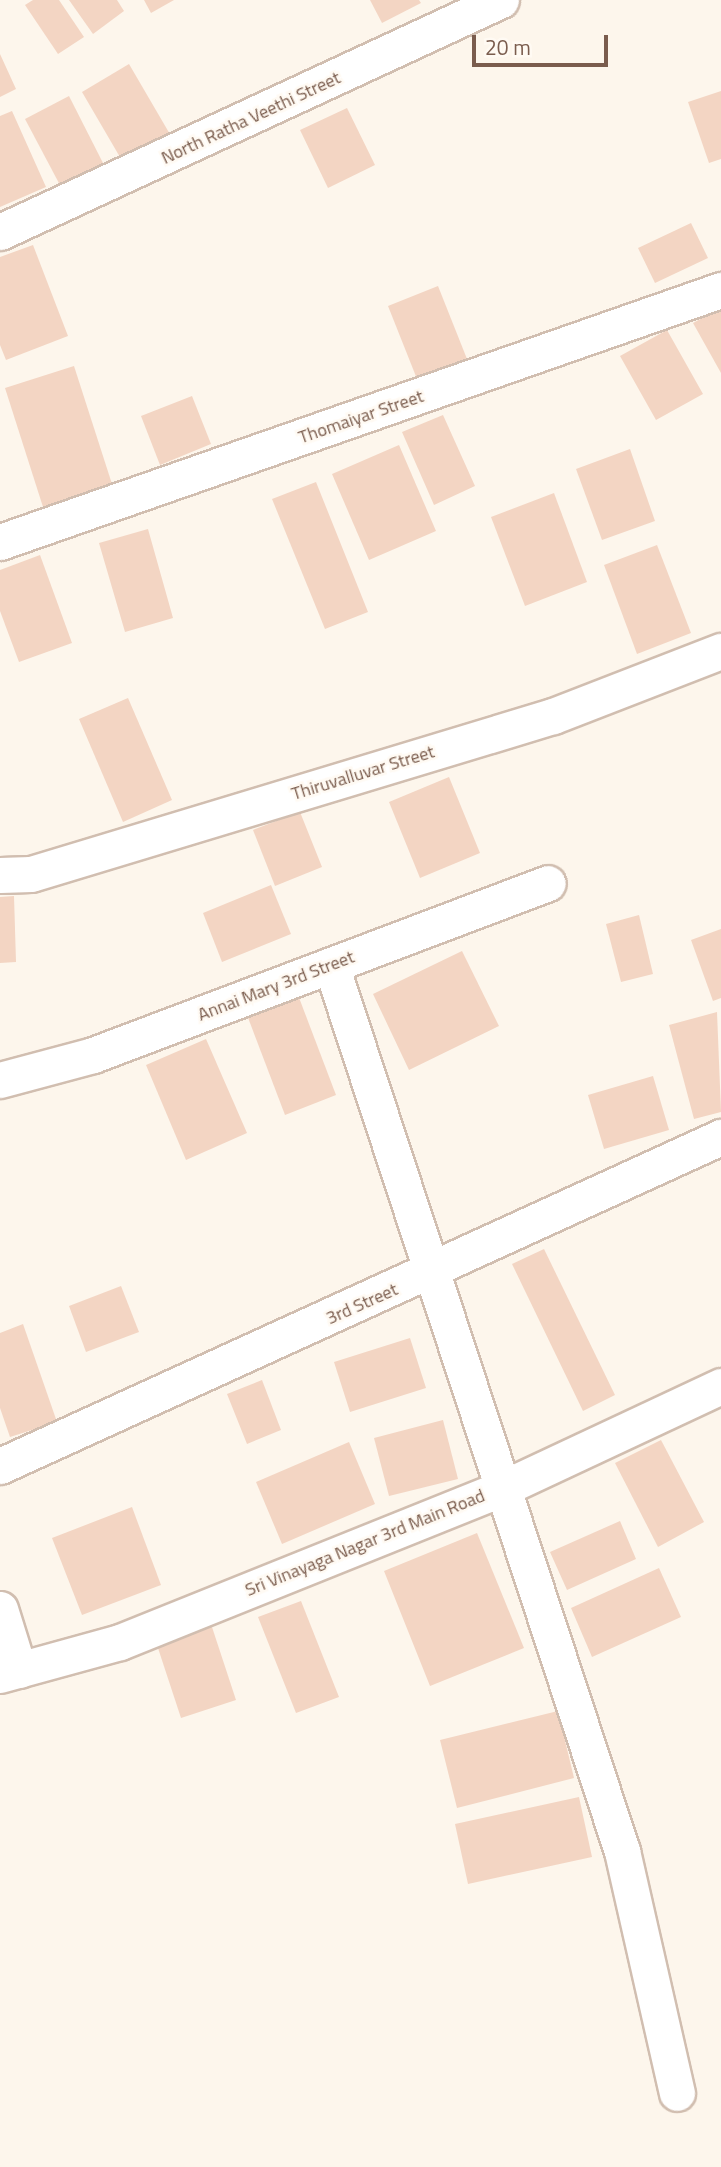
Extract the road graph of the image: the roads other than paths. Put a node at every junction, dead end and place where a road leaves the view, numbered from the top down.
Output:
1 (501, 0) edge
2 (0, 232) edge
3 (721, 290) edge
4 (0, 542) edge
5 (721, 651) edge
6 (0, 875) edge
7 (548, 883) dead end
8 (331, 965) junction
9 (0, 1080) edge
10 (721, 1137) edge
11 (434, 1272) junction
12 (721, 1386) edge
13 (0, 1466) edge
14 (499, 1490) junction
15 (0, 1609) edge
16 (10, 1672) edge
17 (677, 2093) dead end

1 - 2 street, North Ratha Veethi Street
3 - 4 street, Thomaiyar Street
5 - 6 street, Thiruvalluvar Street
7 - 8 street, Annai Mary 3rd Street
8 - 9 street, Annai Mary 3rd Street
8 - 11 street
10 - 11 street, 3rd Street
11 - 13 street, 3rd Street
11 - 14 street
12 - 14 street, Sri Vinayaga Nagar 3rd Main Road
14 - 16 street, Sri Vinayaga Nagar 3rd Main Road
14 - 17 street
15 - 16 street

